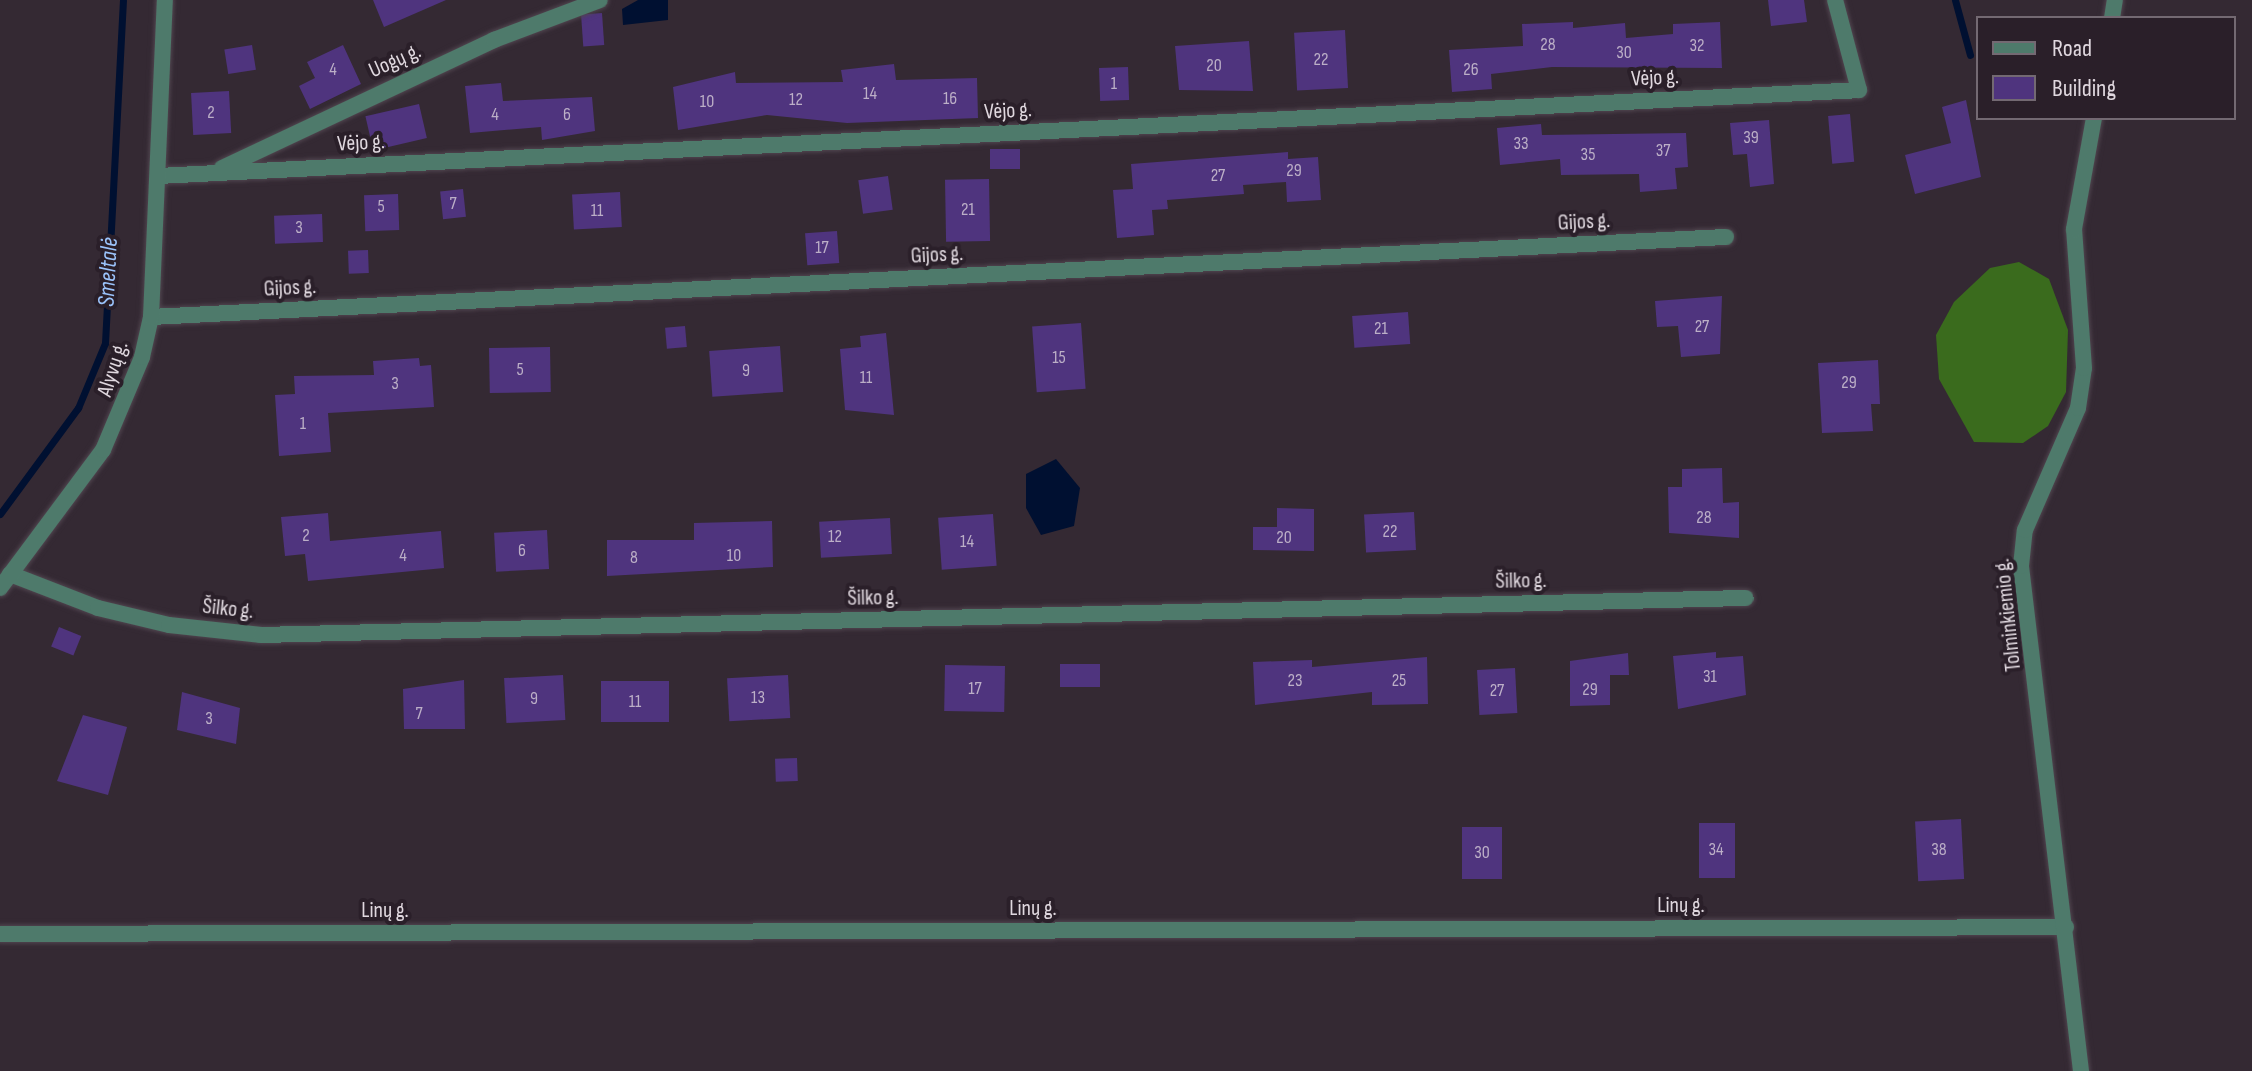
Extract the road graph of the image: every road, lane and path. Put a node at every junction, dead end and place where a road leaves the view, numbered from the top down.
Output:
1 (165, 0) edge
2 (600, 0) edge
3 (1835, 0) edge
4 (2094, 120) edge
5 (213, 172) junction
6 (158, 176) junction
7 (1726, 237) dead end
8 (151, 317) junction
9 (10, 574) junction
10 (0, 588) edge
11 (1746, 598) dead end
12 (2066, 927) junction
13 (0, 934) edge
14 (2081, 1071) edge

1 - 6 street, Alyvų g.
2 - 5 street, Uogų g.
3 - 5 street, Vėjo g.
4 - 12 street, Tolminkiemio g.
5 - 6 street, Vėjo g.
6 - 8 street, Alyvų g.
7 - 8 street, Gijos g.
8 - 9 street, Alyvų g.
9 - 10 street, Alyvų g.
9 - 11 street, Šilko g.
12 - 13 street, Linų g.
12 - 14 street, Tolminkiemio g.

